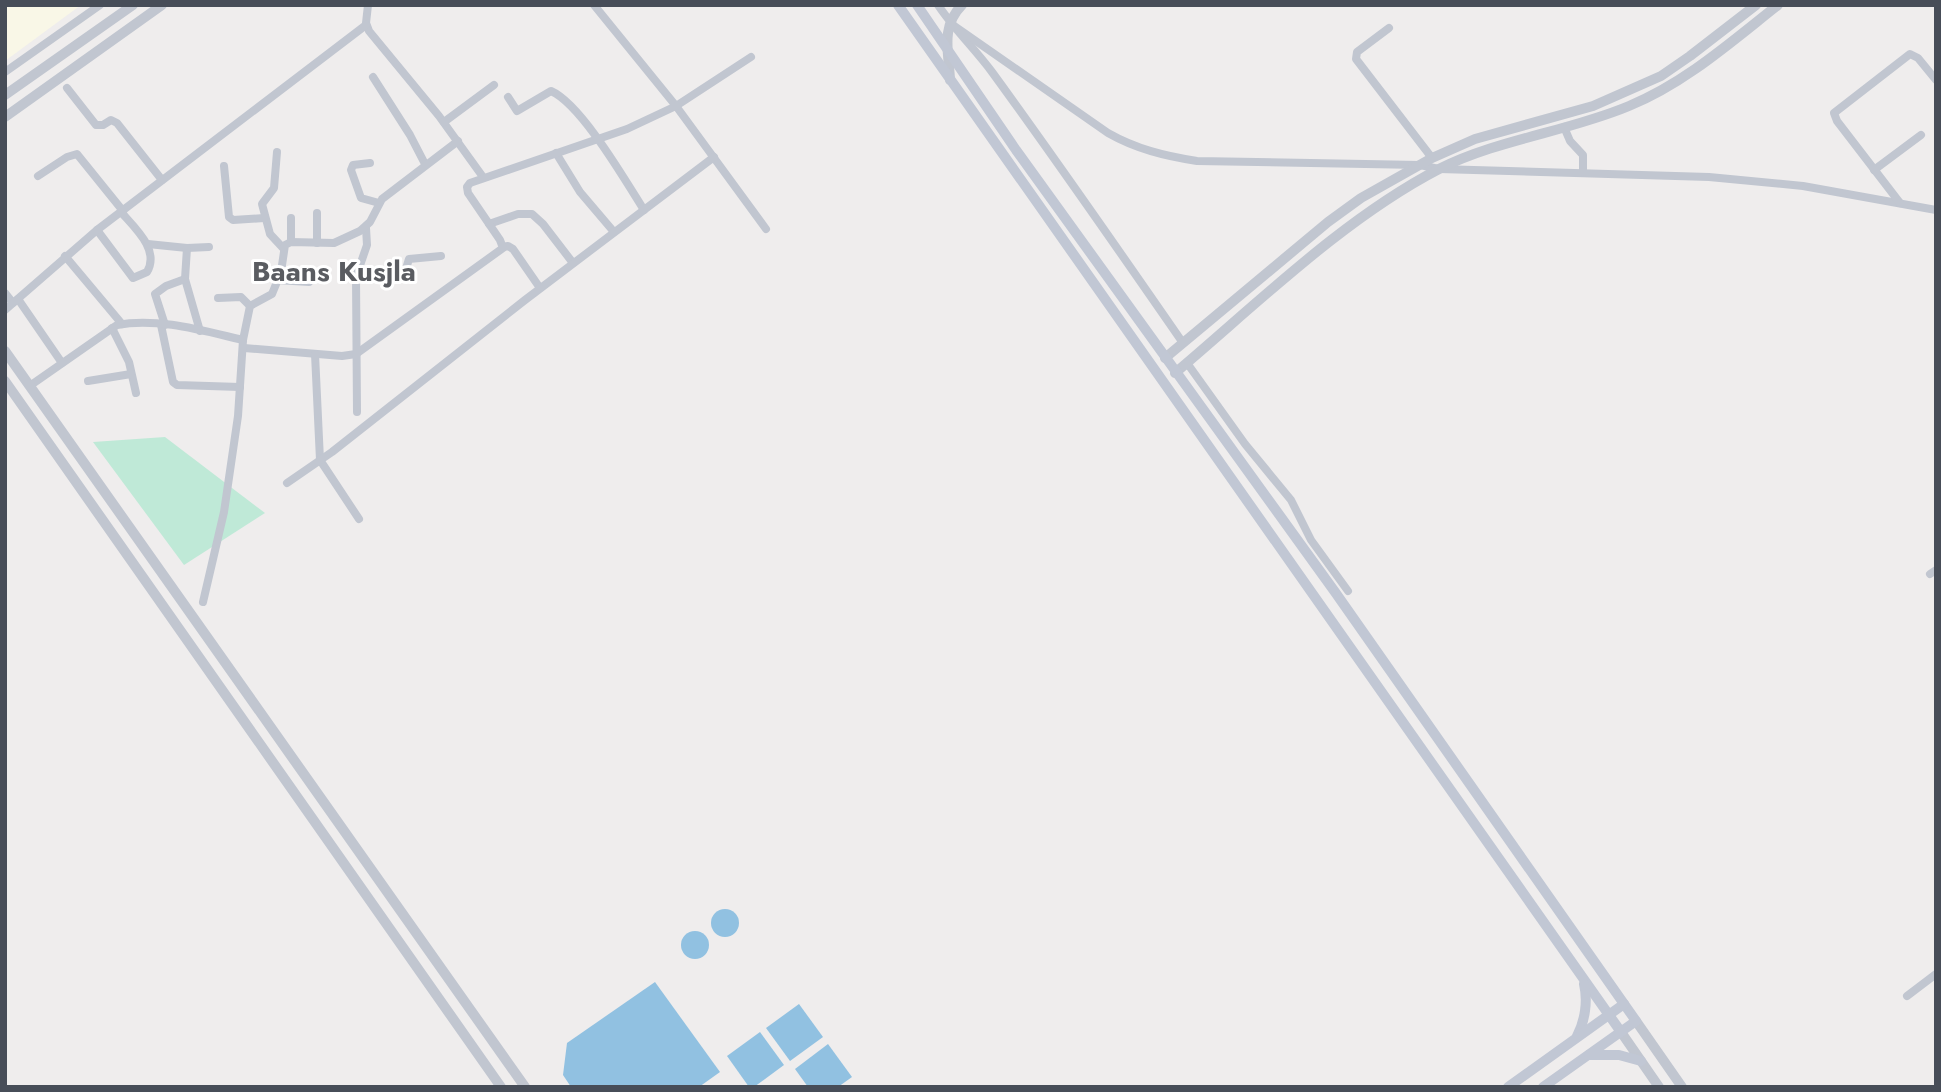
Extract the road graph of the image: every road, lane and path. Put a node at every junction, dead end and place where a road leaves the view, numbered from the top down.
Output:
1 (100, 5) edge
2 (133, 5) edge
3 (162, 5) edge
4 (368, 5) edge
5 (898, 5) edge
6 (917, 5) edge
7 (938, 5) edge
8 (962, 5) edge
9 (1756, 5) edge
10 (1778, 5) edge
11 (598, 7) edge
12 (950, 23) junction
13 (366, 25) junction
14 (1389, 28) dead end
15 (949, 52) junction
16 (751, 57) dead end
17 (5, 72) edge
18 (373, 77) dead end
19 (1936, 80) edge
20 (950, 81) junction
21 (494, 85) dead end
22 (67, 88) dead end
23 (5, 95) edge
24 (508, 97) dead end
25 (979, 97) junction
26 (968, 105) junction
27 (676, 106) junction
28 (5, 117) edge
29 (444, 122) junction
30 (1564, 127) junction
31 (1921, 135) dead end
32 (598, 139) junction
33 (458, 141) junction
34 (277, 152) dead end
35 (556, 153) junction
36 (713, 157) junction
37 (1432, 159) junction
38 (370, 163) dead end
39 (425, 164) junction
40 (1420, 165) junction
41 (224, 166) dead end
42 (1439, 169) junction
43 (1874, 170) junction
44 (1583, 172) junction
45 (38, 176) dead end
46 (483, 177) junction
47 (162, 180) junction
48 (379, 203) junction
49 (1900, 203) junction
50 (644, 210) junction
51 (1936, 210) edge
52 (122, 211) junction
53 (317, 213) dead end
54 (264, 218) junction
55 (291, 218) dead end
56 (489, 224) junction
57 (366, 228) junction
58 (766, 229) dead end
59 (97, 230) junction
60 (614, 232) junction
61 (317, 243) junction
62 (148, 244) junction
63 (287, 245) junction
64 (209, 247) dead end
65 (503, 247) junction
66 (187, 248) junction
67 (65, 256) junction
68 (441, 256) dead end
69 (573, 263) junction
70 (356, 277) junction
71 (185, 279) junction
72 (277, 280) junction
73 (309, 282) dead end
74 (540, 288) junction
75 (5, 293) edge
76 (218, 298) dead end
77 (15, 301) junction
78 (250, 306) junction
79 (5, 310) edge
80 (122, 324) junction
81 (163, 325) junction
82 (112, 328) junction
83 (200, 331) junction
84 (1183, 343) junction
85 (244, 344) junction
86 (5, 351) edge
87 (315, 354) junction
88 (356, 354) junction
89 (1165, 358) junction
90 (62, 363) junction
91 (1187, 363) junction
92 (1175, 373) junction
93 (131, 374) junction
94 (88, 381) dead end
95 (5, 382) edge
96 (31, 385) junction
97 (240, 387) junction
98 (136, 393) dead end
99 (357, 412) dead end
100 (58, 424) junction
101 (43, 435) junction
102 (320, 460) junction
103 (286, 483) dead end
104 (359, 519) dead end
105 (1348, 591) dead end
106 (1335, 592) junction
107 (203, 602) dead end
108 (1319, 604) junction
109 (1936, 974) edge
110 (1583, 979) junction
111 (1907, 996) dead end
112 (1624, 1004) junction
113 (1609, 1015) junction
114 (1636, 1021) junction
115 (1620, 1032) junction
116 (1576, 1039) junction
117 (1588, 1055) junction
118 (1641, 1062) junction
119 (501, 1087) edge
120 (525, 1087) edge
121 (1508, 1087) edge
122 (1543, 1087) edge
123 (1659, 1087) edge
124 (1682, 1087) edge

1 - 17 street
2 - 23 street
3 - 28 street
4 - 13 street
5 - 20 main road
6 - 15 main road
7 - 12 street
8 - 12 street
9 - 37 street
10 - 30 street
11 - 27 street
12 - 15 street
12 - 40 street
12 - 84 street
13 - 29 street
13 - 47 street
14 - 37 street
15 - 20 street
15 - 25 main road
16 - 27 street
18 - 39 street
19 - 43 street
20 - 26 main road
21 - 29 street
22 - 47 street
24 - 32 street
25 - 26 main road
25 - 89 main road
26 - 108 main road
27 - 32 street
27 - 36 street
29 - 33 street
30 - 42 street
30 - 44 street
31 - 43 street
32 - 35 street
32 - 50 street
33 - 39 street
33 - 46 street
34 - 54 street
35 - 46 street
35 - 60 street
36 - 50 street
36 - 58 street
37 - 40 street
38 - 48 street
39 - 48 street
40 - 42 street
40 - 84 street
41 - 54 street
42 - 44 street
42 - 91 street
43 - 49 street
44 - 49 street
45 - 52 street
46 - 56 street
47 - 52 street
48 - 57 street
49 - 51 street
50 - 60 street
52 - 59 street
52 - 62 street
53 - 61 street
54 - 63 street
55 - 63 street
56 - 65 street
56 - 69 street
57 - 61 street
57 - 70 street
59 - 62 street
59 - 67 street
60 - 69 street
61 - 63 street
62 - 66 street
63 - 72 street
64 - 66 street
65 - 74 street
65 - 88 street
66 - 71 street
67 - 77 street
67 - 80 street
68 - 70 street
69 - 74 street
70 - 88 street
71 - 81 street
71 - 83 street
72 - 73 street
72 - 78 street
74 - 102 street
75 - 77 street
76 - 78 street
77 - 79 street
77 - 90 street
78 - 85 street
80 - 81 street
80 - 82 street
81 - 83 street
81 - 97 street
82 - 90 street
82 - 93 street
83 - 85 street
84 - 89 street
85 - 87 street
85 - 97 street
86 - 96 street
87 - 88 street
87 - 102 street
88 - 99 street
89 - 92 main road
90 - 96 street
91 - 92 street
91 - 105 street
92 - 106 main road
93 - 94 street
93 - 98 street
95 - 101 street
96 - 100 street
97 - 107 street
100 - 101 street
100 - 120 street
101 - 119 street
102 - 103 street
102 - 104 street
106 - 108 main road
106 - 112 main road
108 - 110 main road
109 - 111 street
110 - 113 main road
110 - 116 main road
112 - 113 main road
112 - 114 main road
113 - 115 main road
113 - 116 main road
114 - 115 main road
114 - 124 street
115 - 117 main road
115 - 118 street
116 - 121 main road
117 - 118 main road
117 - 122 main road
118 - 123 street

